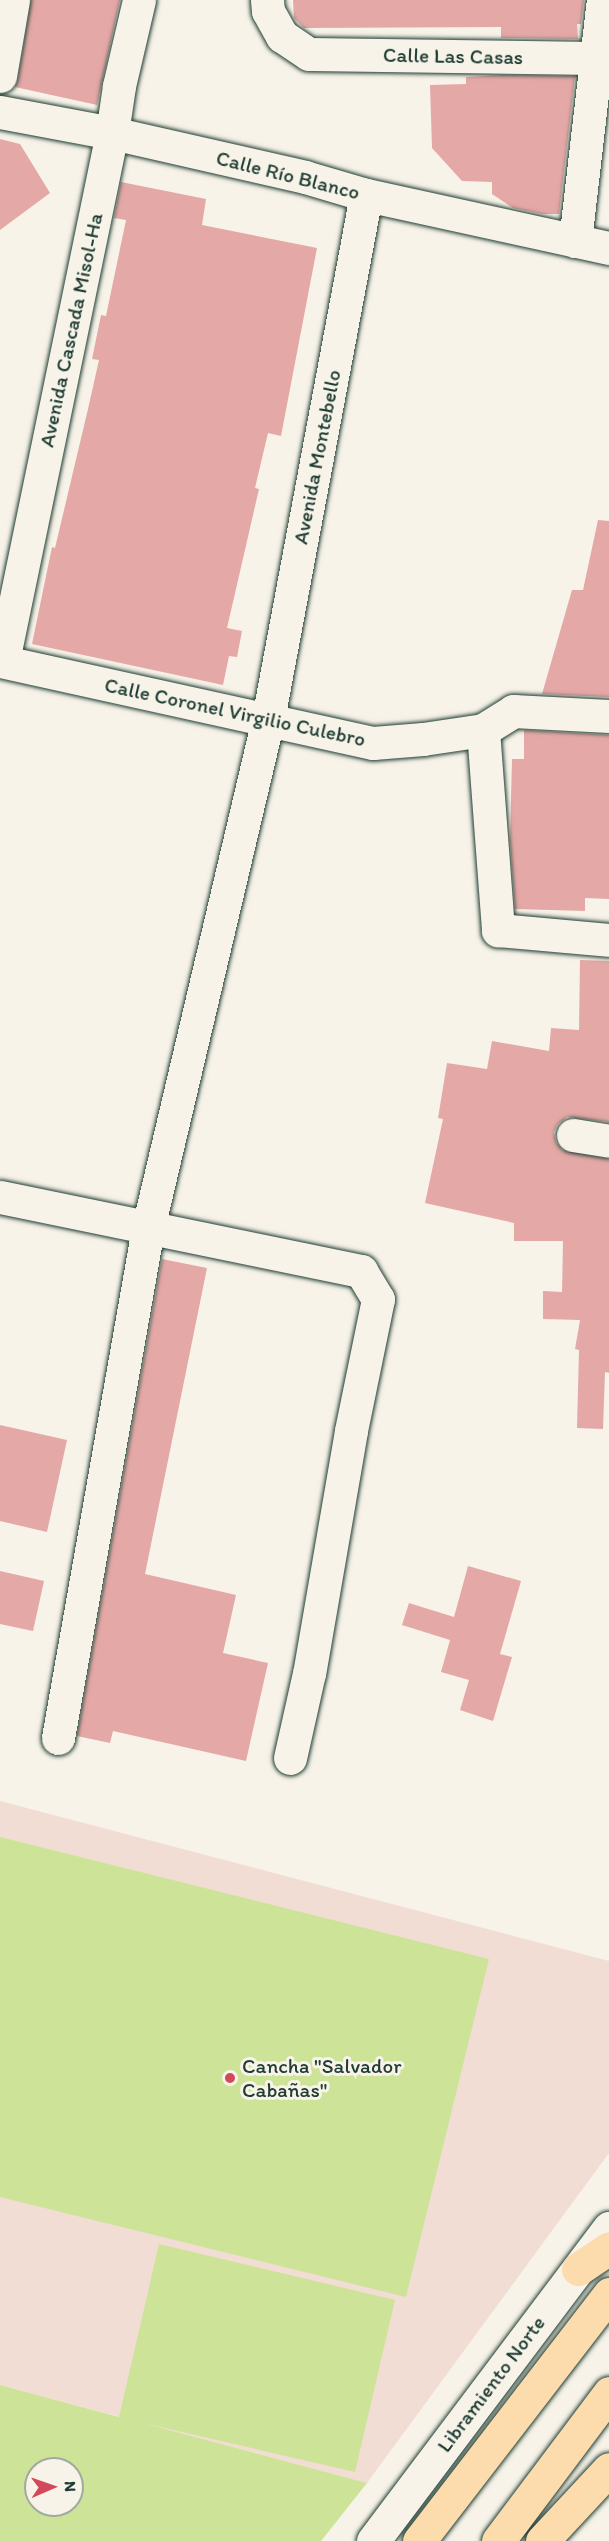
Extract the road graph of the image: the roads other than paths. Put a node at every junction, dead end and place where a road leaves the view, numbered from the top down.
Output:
1 (13, 0) edge
2 (139, 0) edge
3 (267, 0) edge
4 (603, 0) edge
5 (597, 58) junction
6 (0, 76) edge
7 (0, 112) edge
8 (112, 133) junction
9 (366, 195) junction
10 (575, 241) junction
11 (609, 248) edge
12 (2, 661) edge
13 (609, 716) edge
14 (268, 719) junction
15 (483, 730) junction
16 (609, 939) edge
17 (573, 1135) dead end
18 (609, 1142) edge
19 (0, 1197) edge
20 (148, 1228) junction
21 (58, 1738) dead end
22 (290, 1758) dead end
23 (609, 2228) edge
24 (609, 2248) edge
25 (578, 2270) junction
26 (609, 2294) edge
27 (609, 2393) edge
28 (609, 2471) edge
29 (373, 2541) edge
30 (419, 2541) edge
31 (498, 2541) edge
32 (542, 2541) edge
33 (561, 2541) edge

1 - 6 street
2 - 8 street, Avenida Cascada Misol-Ha
3 - 5 street, Calle Las Casas
4 - 5 street
5 - 10 street
7 - 8 street, Calle Río Blanco
8 - 9 street, Calle Río Blanco
8 - 12 street, Avenida Cascada Misol-Ha
9 - 10 street, Calle Río Blanco
9 - 14 street, Avenida Montebello
10 - 11 street, Calle Río Blanco
12 - 14 street, Calle Coronel Virgilio Culebro
13 - 15 street, Calle Coronel Virgilio Culebro
14 - 15 street, Calle Coronel Virgilio Culebro
14 - 20 street, Avenida Montebello
15 - 16 street
17 - 18 street
19 - 20 street
20 - 21 street, Avenida Montebello
20 - 22 street
23 - 25 street, Libramiento Norte
24 - 25 highway
25 - 29 street, Libramiento Norte
26 - 30 highway, Libramiento Norte
27 - 31 highway
28 - 32 highway
28 - 33 street

